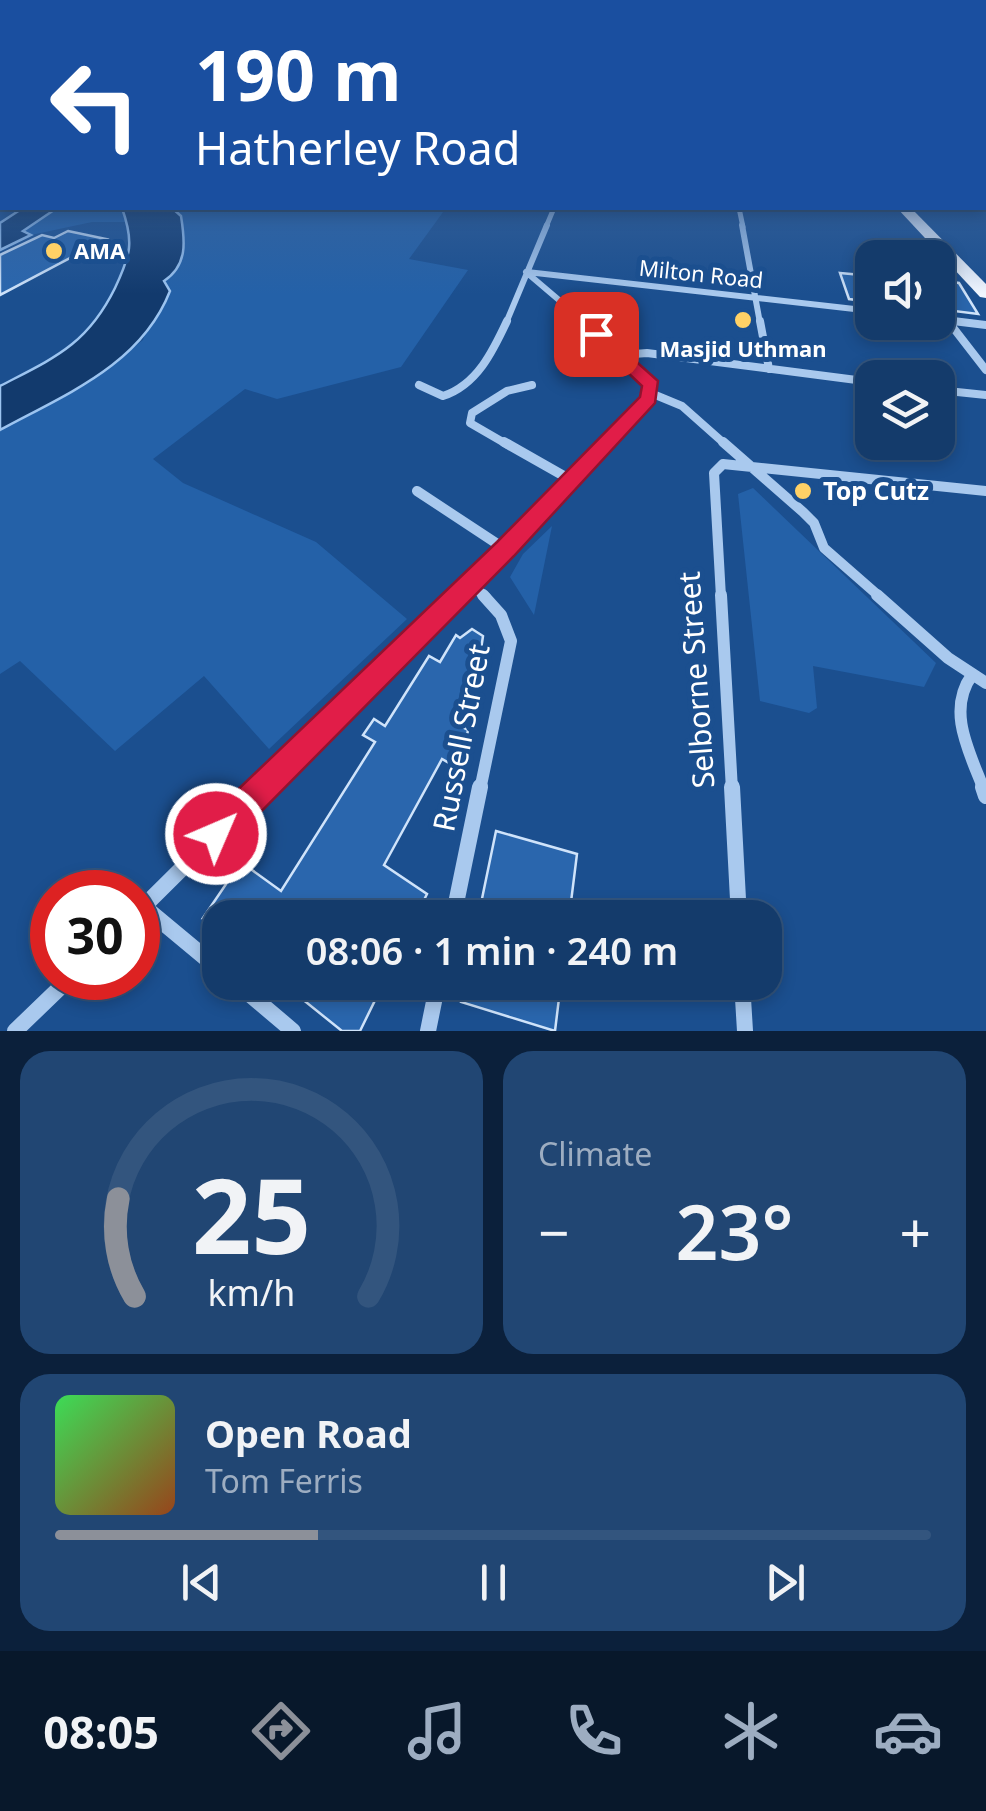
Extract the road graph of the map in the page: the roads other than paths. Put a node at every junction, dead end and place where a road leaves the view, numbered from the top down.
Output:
1 (553, 210) edge
2 (739, 210) edge
3 (906, 210) edge
4 (526, 272) junction
5 (986, 293) edge
6 (756, 298) junction
7 (855, 310) edge
8 (955, 320) edge
9 (986, 324) edge
10 (955, 334) edge
11 (621, 355) junction
12 (768, 370) junction
13 (986, 370) edge
14 (855, 380) edge
15 (418, 385) dead end
16 (532, 385) dead end
17 (955, 392) edge
18 (652, 394) junction
19 (986, 396) edge
20 (745, 463) junction
21 (571, 480) junction
22 (417, 491) dead end
23 (986, 492) edge
24 (506, 549) junction
25 (469, 583) junction
26 (972, 676) junction
27 (986, 683) edge
28 (986, 796) edge
29 (160, 889) edge
30 (457, 900) edge
31 (738, 900) edge
32 (160, 924) edge
33 (202, 956) edge
34 (47, 1000) edge
35 (256, 1000) edge
36 (434, 1000) edge
37 (743, 1000) edge
38 (15, 1031) edge
39 (293, 1031) edge
40 (428, 1031) edge
41 (745, 1031) edge

1 - 4 street
2 - 6 street
3 - 5 main road
4 - 6 street, Milton Road
4 - 11 street
4 - 15 street
6 - 7 street, Milton Road
6 - 12 street
8 - 9 street
10 - 13 street
11 - 12 street
11 - 18 street
12 - 14 street
16 - 21 street
17 - 19 street
18 - 20 street
18 - 21 street
20 - 23 street
20 - 26 street
20 - 31 street, Selborne Street
21 - 24 street
22 - 24 street
24 - 25 street
25 - 29 street
25 - 30 street, Russell Street
26 - 27 street
26 - 28 street
32 - 33 street
34 - 38 street
35 - 39 street
36 - 40 street
37 - 41 street

